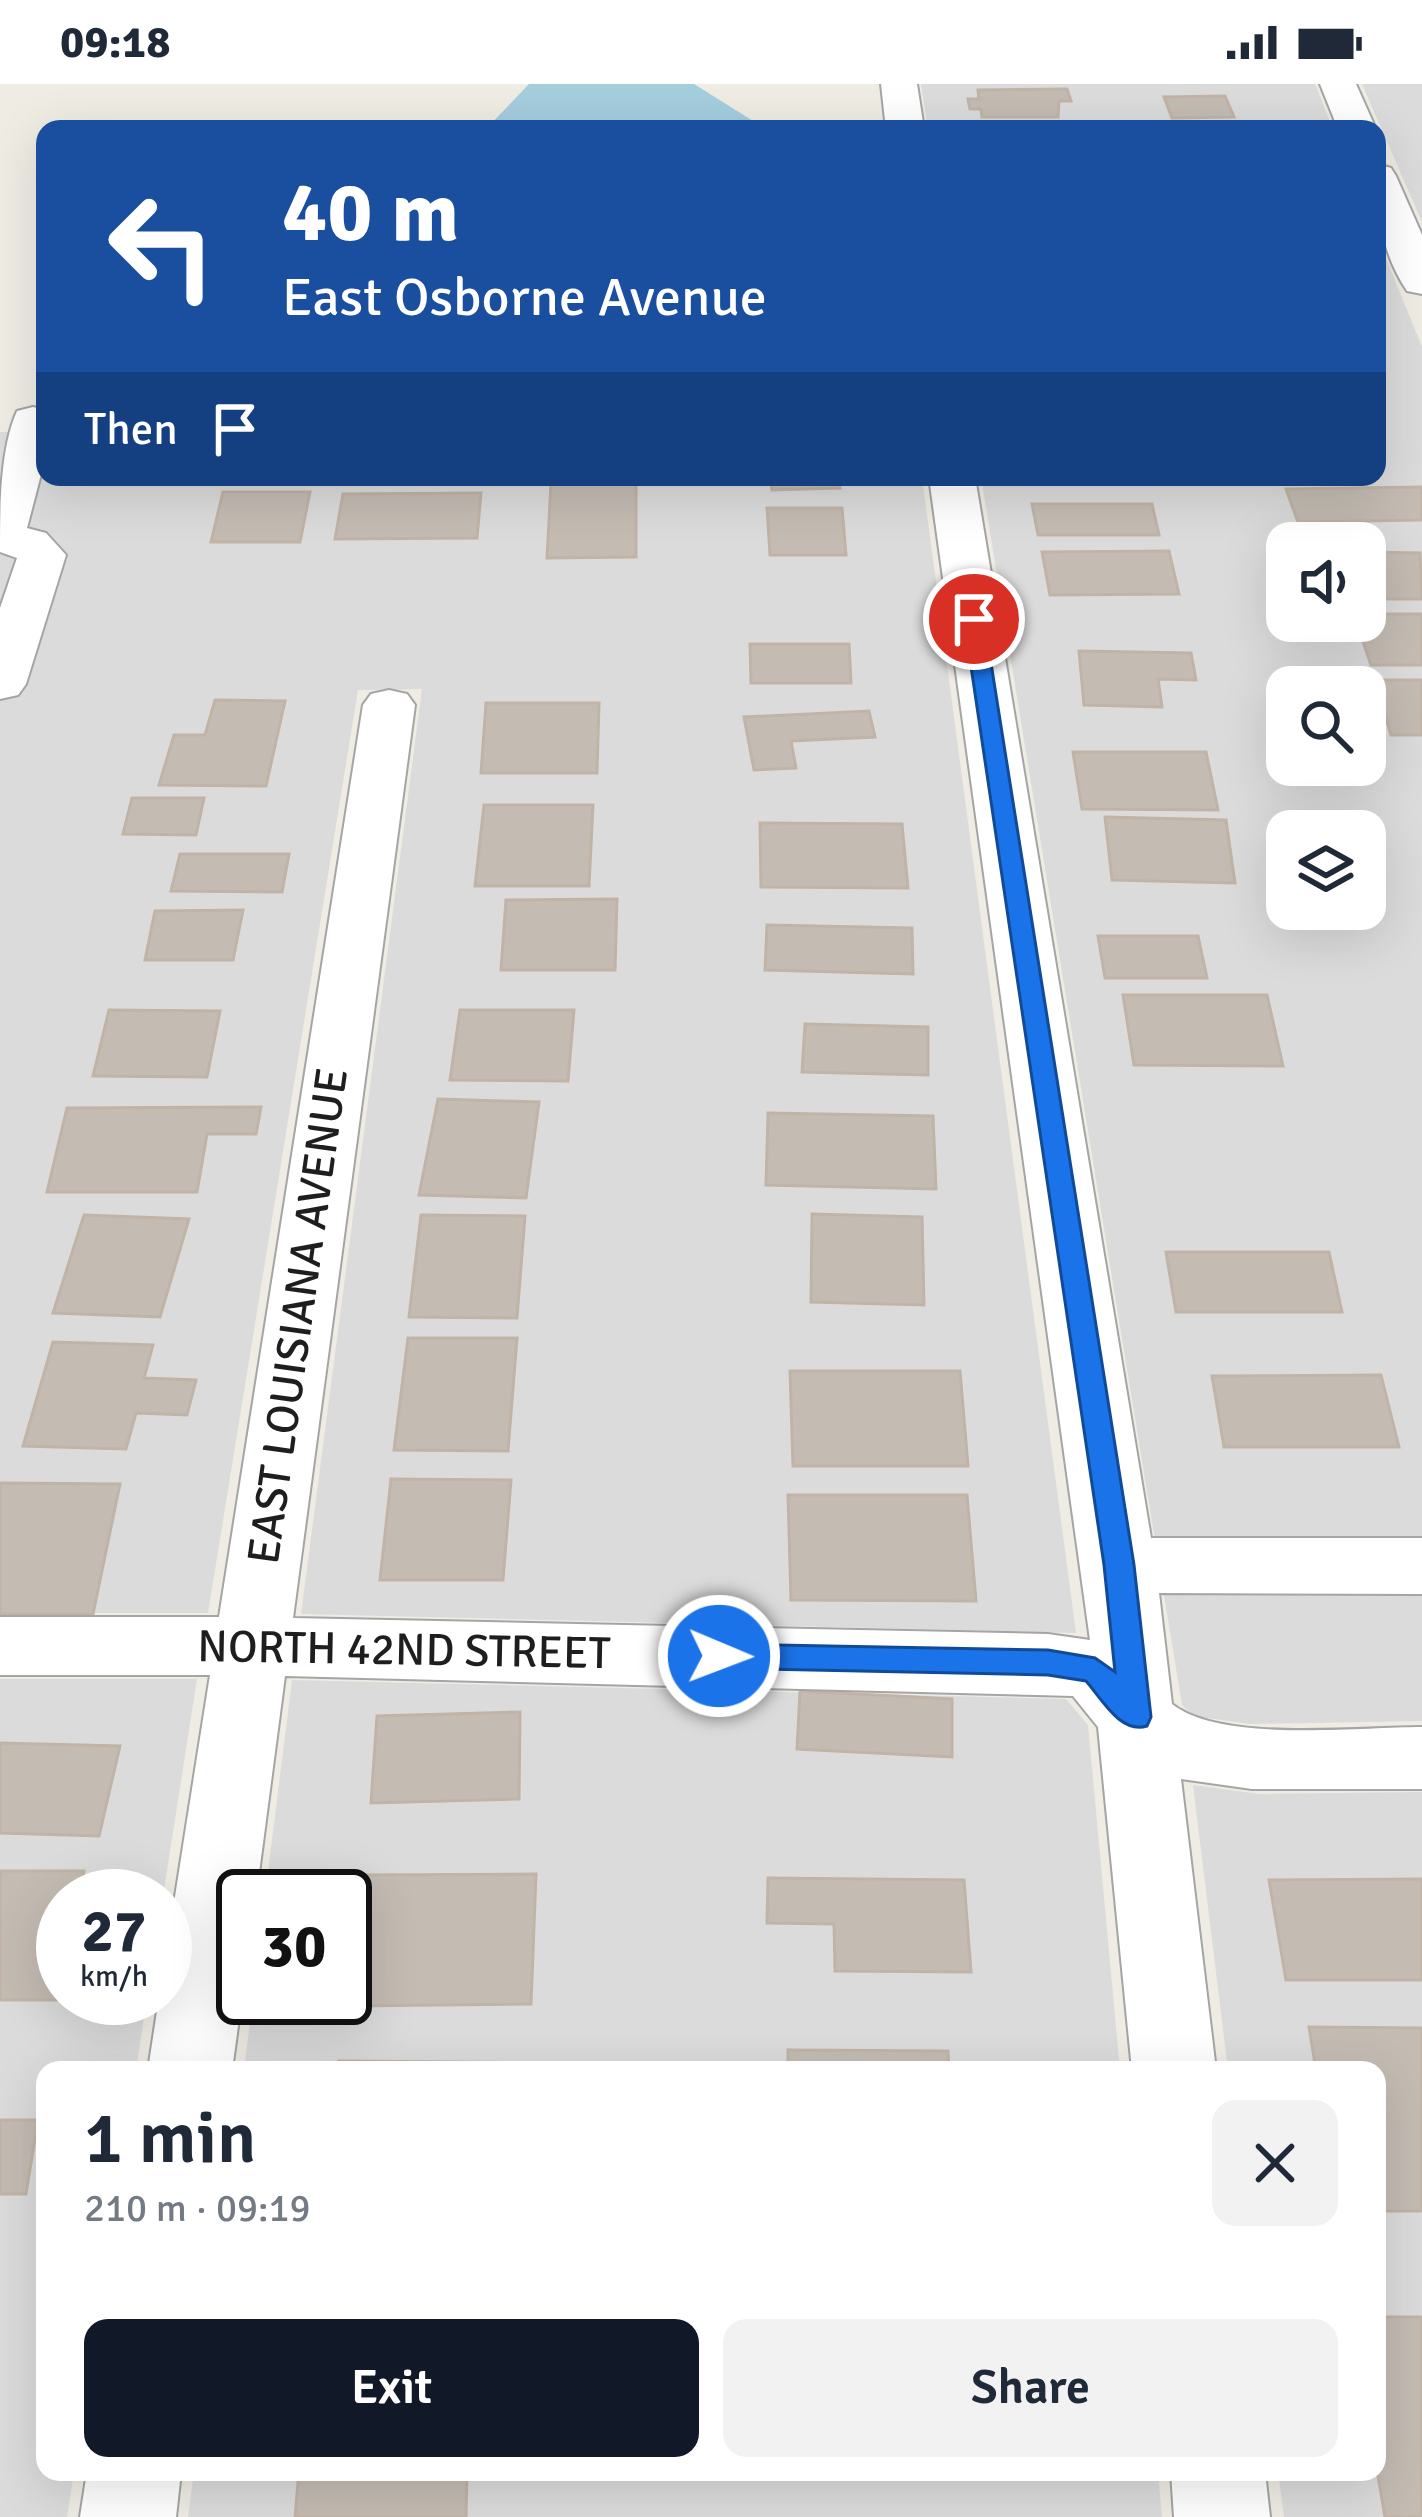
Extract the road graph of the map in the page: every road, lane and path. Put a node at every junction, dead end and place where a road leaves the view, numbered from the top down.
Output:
1 (862, 84) edge
2 (899, 84) edge
3 (1338, 84) edge
4 (904, 120) edge
5 (1353, 120) edge
6 (1386, 197) edge
7 (1422, 282) edge
8 (26, 420) edge
9 (953, 486) edge
10 (2, 537) edge
11 (0, 684) edge
12 (389, 705) dead end
13 (1119, 1565) junction
14 (1422, 1566) edge
15 (0, 1646) edge
16 (250, 1646) junction
17 (1136, 1717) junction
18 (1422, 1758) edge
19 (191, 2061) edge
20 (1173, 2061) edge
21 (133, 2481) edge
22 (1219, 2481) edge
23 (128, 2517) edge
24 (1222, 2517) edge

1 - 2 street
2 - 4 street
3 - 5 street
6 - 7 street
8 - 10 street
9 - 13 street
10 - 11 street
12 - 16 street, EAST LOUISIANA AVENUE
13 - 14 street
13 - 17 street
15 - 16 street, NORTH 42ND STREET
16 - 17 street, NORTH 42ND STREET
16 - 19 street, EAST LOUISIANA AVENUE
17 - 18 street, NORTH 42ND STREET
17 - 20 street
21 - 23 street
22 - 24 street

